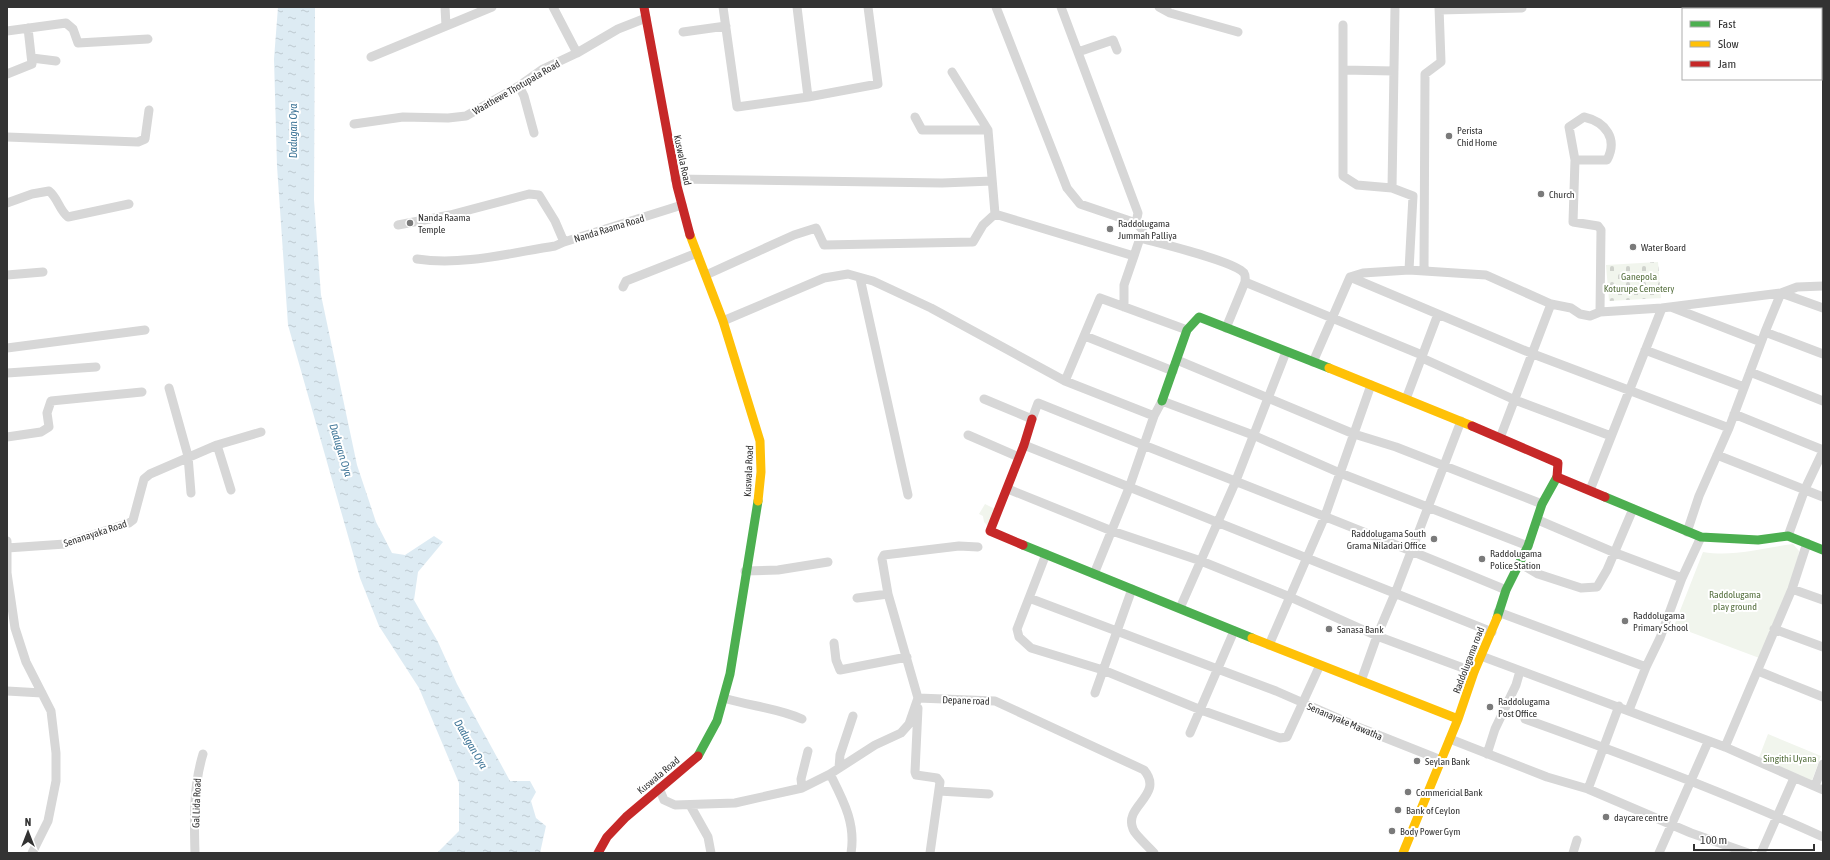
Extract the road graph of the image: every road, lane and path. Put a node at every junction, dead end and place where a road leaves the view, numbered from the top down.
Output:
1 (445, 7) edge
2 (492, 7) edge
3 (553, 7) edge
4 (644, 7) edge
5 (723, 7) edge
6 (797, 7) edge
7 (868, 7) edge
8 (996, 7) edge
9 (1061, 7) edge
10 (1159, 7) edge
11 (1395, 7) edge
12 (1522, 8) edge
13 (1439, 9) edge
14 (646, 18) junction
15 (446, 26) junction
16 (726, 26) junction
17 (1342, 26) dead end
18 (28, 28) junction
19 (7, 31) edge
20 (682, 32) dead end
21 (1238, 32) dead end
22 (148, 39) dead end
23 (1117, 50) dead end
24 (1078, 52) junction
25 (577, 53) junction
26 (371, 57) dead end
27 (32, 58) junction
28 (56, 61) dead end
29 (1343, 70) junction
30 (1394, 71) junction
31 (952, 72) dead end
32 (7, 74) edge
33 (519, 86) junction
34 (808, 97) junction
35 (149, 110) dead end
36 (915, 117) dead end
37 (354, 124) dead end
38 (988, 130) junction
39 (534, 133) dead end
40 (7, 137) edge
41 (1575, 160) junction
42 (675, 179) junction
43 (992, 181) junction
44 (1392, 188) junction
45 (7, 203) edge
46 (129, 204) dead end
47 (682, 205) junction
48 (995, 214) junction
49 (1136, 222) junction
50 (398, 225) dead end
51 (1144, 239) junction
52 (564, 242) junction
53 (697, 252) junction
54 (1134, 256) junction
55 (417, 259) dead end
56 (1409, 270) junction
57 (1424, 270) junction
58 (43, 272) dead end
59 (7, 275) edge
60 (706, 275) junction
61 (1350, 277) junction
62 (860, 278) junction
63 (1245, 282) junction
64 (1823, 286) edge
65 (623, 287) dead end
66 (1781, 293) junction
67 (1551, 304) junction
68 (1124, 306) junction
69 (1666, 307) junction
70 (1823, 308) edge
71 (1600, 312) junction
72 (1438, 314) junction
73 (1332, 318) junction
74 (724, 322) junction
75 (1226, 328) junction
76 (145, 330) dead end
77 (1187, 330) junction
78 (1765, 332) junction
79 (1084, 336) junction
80 (1761, 342) junction
81 (7, 348) edge
82 (1645, 350) junction
83 (1286, 352) junction
84 (1533, 354) junction
85 (1823, 354) edge
86 (1422, 356) junction
87 (1177, 360) junction
88 (1313, 362) junction
89 (96, 367) dead end
90 (1174, 371) junction
91 (1750, 372) junction
92 (7, 373) edge
93 (1065, 381) junction
94 (1371, 385) junction
95 (1744, 387) junction
96 (169, 388) dead end
97 (1629, 391) junction
98 (142, 392) dead end
99 (1267, 398) junction
100 (984, 399) dead end
101 (1406, 399) junction
102 (1515, 400) junction
103 (1162, 401) junction
104 (1823, 401) edge
105 (1734, 414) junction
106 (1154, 416) junction
107 (1032, 419) junction
108 (1461, 421) junction
109 (1729, 428) junction
110 (261, 432) dead end
111 (1354, 434) junction
112 (968, 435) dead end
113 (1253, 435) junction
114 (1611, 436) junction
115 (7, 437) edge
116 (1500, 438) junction
117 (217, 444) junction
118 (1024, 445) junction
119 (1143, 445) junction
120 (1823, 451) edge
121 (1717, 455) junction
122 (188, 456) junction
123 (1019, 457) junction
124 (1444, 467) junction
125 (1340, 473) junction
126 (1557, 476) junction
127 (1235, 483) junction
128 (1129, 488) junction
129 (1008, 489) junction
130 (1805, 489) junction
131 (231, 490) dead end
132 (1590, 490) junction
133 (191, 492) dead end
134 (908, 495) dead end
135 (1823, 496) edge
136 (1542, 504) junction
137 (1428, 508) junction
138 (1633, 509) junction
139 (1325, 516) junction
140 (1538, 520) junction
141 (1217, 524) junction
142 (1112, 531) junction
143 (1686, 532) junction
144 (1788, 536) junction
145 (1701, 537) junction
146 (1807, 544) junction
147 (7, 546) edge
148 (1528, 546) junction
149 (978, 547) dead end
150 (1411, 550) junction
151 (1823, 550) edge
152 (1613, 552) junction
153 (1046, 554) junction
154 (1306, 559) junction
155 (1201, 561) junction
156 (828, 562) dead end
157 (1519, 564) junction
158 (745, 571) junction
159 (1094, 574) junction
160 (1682, 578) junction
161 (1132, 589) junction
162 (1792, 589) junction
163 (1506, 590) junction
164 (888, 594) junction
165 (1395, 594) junction
166 (1290, 597) junction
167 (857, 598) dead end
168 (1029, 598) junction
169 (1823, 600) edge
170 (1180, 608) junction
171 (1498, 612) junction
172 (1774, 629) junction
173 (1234, 631) junction
174 (1116, 632) junction
175 (1492, 632) junction
176 (1377, 636) junction
177 (834, 643) dead end
178 (1269, 645) junction
179 (1823, 647) edge
180 (1481, 656) junction
181 (907, 657) junction
182 (1320, 665) junction
183 (1646, 667) junction
184 (1103, 670) junction
185 (1216, 670) junction
186 (1520, 671) junction
187 (1758, 671) junction
188 (1474, 672) junction
189 (1361, 681) junction
190 (7, 691) edge
191 (42, 693) junction
192 (1095, 693) dead end
193 (1823, 697) edge
194 (724, 698) junction
195 (918, 698) junction
196 (1304, 704) junction
197 (1620, 706) junction
198 (1201, 710) junction
199 (1629, 710) junction
200 (853, 716) dead end
201 (802, 719) dead end
202 (1458, 719) junction
203 (1525, 719) dead end
204 (1190, 733) dead end
205 (1450, 739) junction
206 (1708, 742) junction
207 (1603, 747) junction
208 (1726, 747) junction
209 (808, 751) dead end
210 (203, 754) dead end
211 (1487, 754) junction
212 (1441, 760) junction
213 (1823, 764) edge
214 (839, 768) junction
215 (830, 774) junction
216 (1794, 778) junction
217 (1690, 782) junction
218 (659, 788) junction
219 (802, 788) junction
220 (1819, 788) edge
221 (1588, 789) junction
222 (938, 791) junction
223 (989, 794) dead end
224 (690, 804) junction
225 (1777, 816) junction
226 (1672, 823) junction
227 (1823, 837) edge
228 (1577, 840) dead end
229 (32, 853) edge
230 (195, 853) edge
231 (598, 853) edge
232 (711, 853) edge
233 (851, 853) edge
234 (930, 853) edge
235 (1154, 853) edge
236 (1403, 853) edge
237 (1573, 853) edge
238 (1659, 853) edge
239 (1748, 853) edge
240 (1760, 853) edge

1 - 15 street
2 - 15 street
3 - 25 street
4 - 14 street, Kuswala Road
5 - 16 street
6 - 34 street
7 - 34 street
8 - 49 street
9 - 24 street
10 - 21 street
11 - 30 street
12 - 13 street
13 - 57 street
14 - 25 street, Waathewe Thotupala Road
14 - 42 street, Kuswala Road
15 - 26 street
16 - 20 street
16 - 34 street
17 - 29 street
18 - 19 street
18 - 22 street
18 - 27 street
23 - 24 street
24 - 49 street
25 - 33 street, Waathewe Thotupala Road
27 - 28 street
27 - 32 street
29 - 30 street
29 - 44 street
30 - 44 street
31 - 38 street
33 - 37 street, Waathewe Thotupala Road
33 - 39 street
35 - 40 street
36 - 38 street
38 - 43 street
41 - 41 street
41 - 71 street
42 - 43 street
42 - 47 street, Kuswala Road
43 - 48 street
44 - 56 street
45 - 46 street
47 - 52 street, Nanda Raama Road
47 - 53 street, Kuswala Road
48 - 54 street
48 - 60 street
49 - 51 street
50 - 52 street, Nanda Raama Road
51 - 54 street
51 - 63 street
52 - 55 street
53 - 60 street, Kuswala Road
53 - 65 street
54 - 68 street
56 - 57 street
56 - 61 street
57 - 67 street
58 - 59 street
60 - 74 street, Kuswala Road
61 - 72 street
61 - 73 street
62 - 74 street
62 - 93 street
62 - 134 street
63 - 73 street
63 - 75 street
64 - 66 street
66 - 69 street
66 - 70 street
66 - 78 street
67 - 71 street
67 - 84 street
68 - 77 street
68 - 79 street
69 - 71 street
69 - 80 street
69 - 82 street
72 - 84 street
72 - 86 street
73 - 86 street
73 - 88 street
74 - 158 street, Kuswala Road
75 - 77 street
75 - 83 street
76 - 81 street
77 - 87 street
78 - 80 street
78 - 85 street
79 - 90 street
79 - 93 street
80 - 91 street
82 - 95 street
82 - 97 street
83 - 88 street
83 - 99 street
84 - 97 street
84 - 102 street
86 - 101 street
86 - 102 street
87 - 90 street
87 - 99 street
88 - 94 street
89 - 92 street
90 - 103 street
91 - 95 street
91 - 104 street
93 - 106 street
94 - 101 street
94 - 111 street
95 - 105 street
96 - 122 street
97 - 109 street
97 - 114 street
98 - 115 street
99 - 111 street
99 - 113 street
100 - 107 street
101 - 108 street
102 - 114 street
102 - 116 street
103 - 106 street
103 - 113 street
105 - 109 street
105 - 120 street
106 - 119 street
107 - 118 street
107 - 119 street
108 - 116 street
108 - 124 street
109 - 121 street
110 - 117 street, Senanayaka Road
111 - 124 street
111 - 125 street
112 - 123 street
113 - 125 street
113 - 127 street
114 - 132 street
116 - 126 street
117 - 122 street, Senanayaka Road
117 - 131 street
118 - 123 street
118 - 128 street
119 - 127 street
119 - 128 street
120 - 130 street
121 - 130 street
121 - 143 street
122 - 133 street
122 - 147 street, Senanayaka Road
123 - 129 street
124 - 136 street
124 - 137 street
125 - 137 street
125 - 139 street
126 - 132 street
126 - 136 street, Raddolugama road
127 - 139 street
127 - 141 street
128 - 141 street
128 - 142 street
129 - 142 street
129 - 153 street
130 - 135 street
130 - 144 street
132 - 138 street
136 - 140 street, Raddolugama road
137 - 148 street
137 - 150 street
138 - 143 street
138 - 152 street
139 - 150 street
139 - 154 street
140 - 148 street, Raddolugama road
140 - 152 street
141 - 154 street
141 - 155 street
142 - 155 street
142 - 159 street
143 - 145 street
144 - 145 street
144 - 146 street
145 - 160 street
146 - 151 street
146 - 162 street
147 - 191 street
148 - 157 street, Raddolugama road
149 - 164 street
150 - 163 street
150 - 165 street
152 - 157 street
152 - 160 street
153 - 159 street
153 - 168 street
154 - 165 street
154 - 166 street
155 - 166 street
155 - 170 street
156 - 158 street
157 - 163 street, Raddolugama road
158 - 194 street, Kuswala Road
159 - 161 street
160 - 183 street
161 - 170 street
161 - 174 street
162 - 169 street
162 - 172 street
163 - 171 street, Raddolugama road
164 - 167 street
164 - 181 street
165 - 175 street
165 - 176 street
166 - 176 street
166 - 178 street
168 - 174 street, Senanayake Mawatha
168 - 184 street
170 - 173 street
171 - 175 street, Raddolugama road
171 - 183 street
172 - 179 street
172 - 187 street
173 - 178 street
173 - 185 street
174 - 184 street
174 - 185 street, Senanayake Mawatha
175 - 180 street, Raddolugama road
176 - 188 street
176 - 189 street
177 - 181 street
178 - 182 street
180 - 186 street
180 - 188 street, Raddolugama road
181 - 195 street
182 - 189 street
182 - 196 street
183 - 199 street
184 - 192 street
184 - 198 street
185 - 196 street, Senanayake Mawatha
185 - 198 street
186 - 197 street
186 - 211 street
187 - 193 street
187 - 208 street
188 - 202 street, Raddolugama road
189 - 202 street
190 - 191 street
191 - 229 street
194 - 201 street
194 - 218 street, Kuswala Road
195 - 214 street
195 - 222 street
195 - 235 street, Depane road
196 - 198 street
196 - 212 street, Senanayake Mawatha
197 - 199 street
197 - 207 street
198 - 204 street
199 - 206 street
200 - 214 street
202 - 205 street, Raddolugama road
203 - 207 street
205 - 211 street
205 - 212 street, Raddolugama road
206 - 208 street
206 - 217 street
207 - 217 street
207 - 221 street
208 - 216 street
209 - 219 street
210 - 230 street, Gal Lida Road
211 - 221 street
212 - 236 street, Raddolugama road
213 - 220 street
214 - 215 street
215 - 219 street
215 - 233 street
216 - 220 street
216 - 225 street
217 - 225 street
217 - 226 street
218 - 224 street
218 - 231 street, Kuswala Road
219 - 224 street
221 - 226 street
222 - 223 street
222 - 234 street
224 - 232 street
225 - 227 street
225 - 240 street
226 - 238 street
226 - 239 street
228 - 237 street

